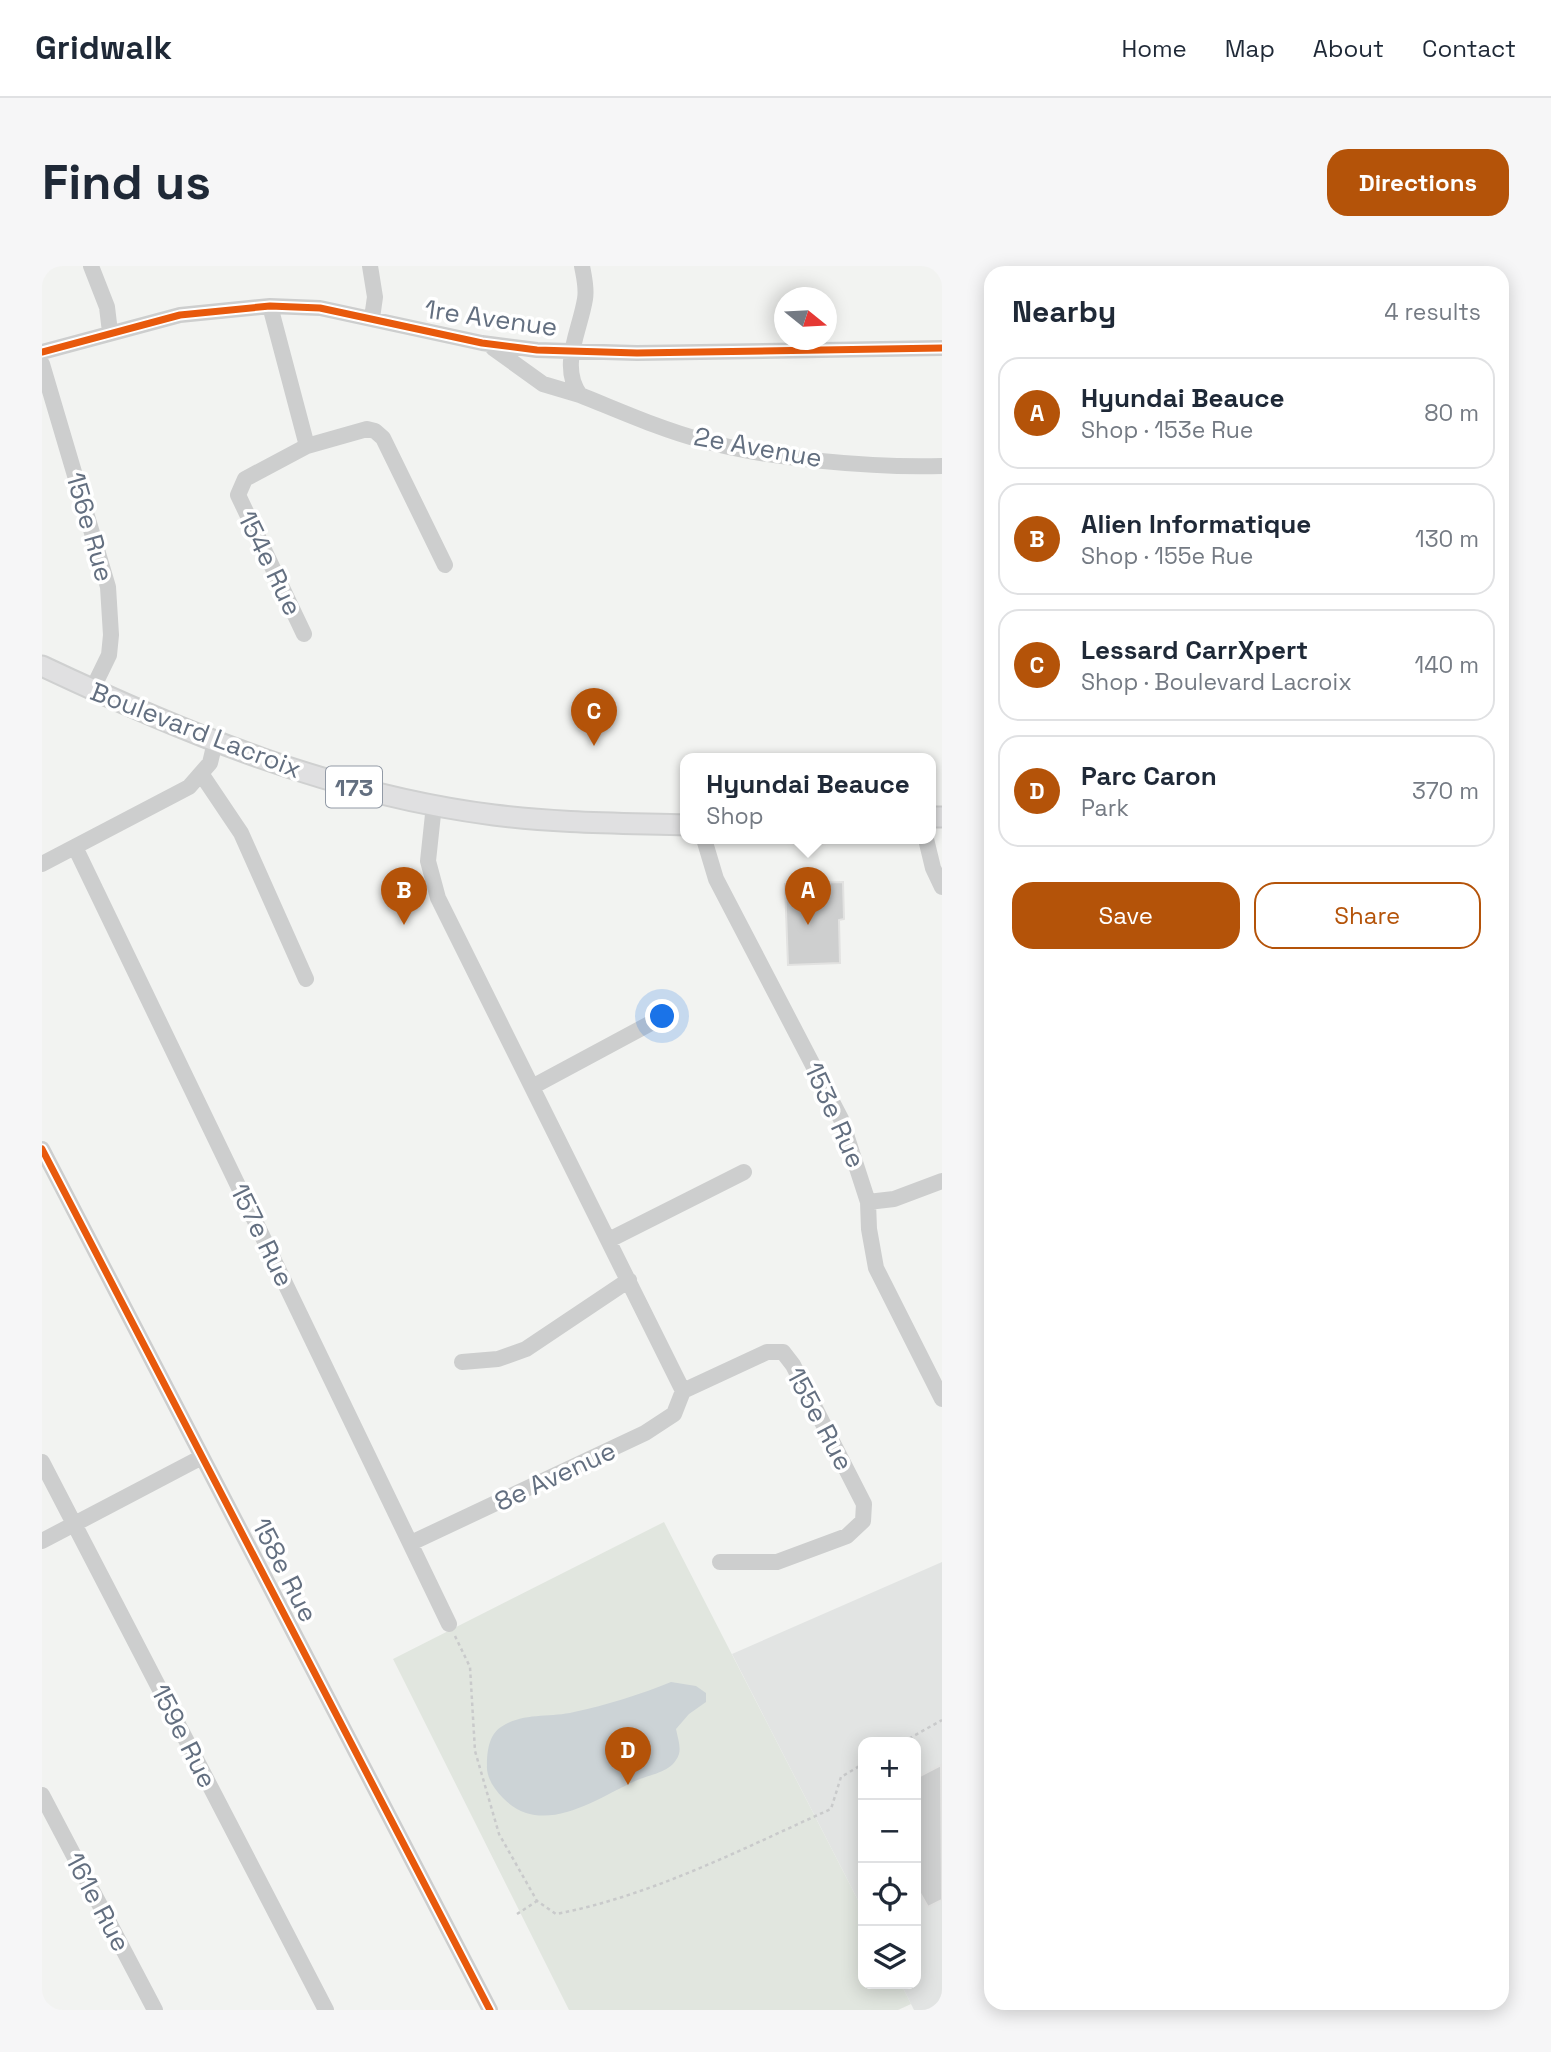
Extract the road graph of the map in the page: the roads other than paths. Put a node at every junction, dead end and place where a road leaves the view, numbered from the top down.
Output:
1 (91, 266) edge
2 (370, 266) edge
3 (582, 266) edge
4 (270, 306) junction
5 (372, 318) junction
6 (110, 332) junction
7 (482, 343) junction
8 (942, 348) edge
9 (573, 350) junction
10 (42, 352) edge
11 (42, 364) edge
12 (580, 395) junction
13 (307, 446) junction
14 (942, 466) edge
15 (445, 565) dead end
16 (304, 634) dead end
17 (42, 666) edge
18 (92, 690) junction
19 (215, 742) junction
20 (202, 775) junction
21 (434, 805) junction
22 (680, 825) edge
23 (706, 844) edge
24 (927, 844) edge
25 (75, 847) junction
26 (42, 864) edge
27 (942, 887) edge
28 (306, 979) dead end
29 (666, 1015) dead end
30 (532, 1087) junction
31 (42, 1149) edge
32 (744, 1172) dead end
33 (942, 1181) edge
34 (868, 1202) junction
35 (609, 1240) junction
36 (629, 1280) junction
37 (462, 1362) dead end
38 (683, 1391) junction
39 (942, 1399) edge
40 (202, 1457) junction
41 (42, 1462) edge
42 (74, 1524) junction
43 (42, 1541) edge
44 (411, 1544) junction
45 (720, 1562) dead end
46 (449, 1624) road end
47 (42, 1795) edge
48 (155, 2010) edge
49 (326, 2010) edge
50 (490, 2010) edge

1 - 6 street
2 - 5 street
3 - 9 street
4 - 5 street, 1re Avenue
4 - 6 street, 1re Avenue
4 - 13 street
5 - 7 street, 1re Avenue
6 - 10 street, 1re Avenue
7 - 9 street, 1re Avenue
7 - 12 street, 2e Avenue
8 - 9 street, 1re Avenue
9 - 12 street
11 - 18 street, 156e Rue
12 - 14 street, 2e Avenue
13 - 15 street, 154e Rue
13 - 16 street, 154e Rue
17 - 18 main road, Boulevard Lacroix / 173
18 - 19 main road, Boulevard Lacroix / 173
19 - 20 street
19 - 21 main road, Boulevard Lacroix / 173
20 - 25 street
20 - 28 street
21 - 22 main road, Boulevard Lacroix / 173
21 - 30 street
23 - 34 street, 153e Rue
24 - 27 street
25 - 26 street
25 - 44 street, 157e Rue
29 - 30 street
30 - 35 street
31 - 40 street, 158e Rue
32 - 35 street
33 - 34 street
34 - 39 street, 153e Rue
35 - 36 street
36 - 37 street
36 - 38 street
38 - 44 street, 8e Avenue
38 - 45 street, 155e Rue
40 - 42 street
40 - 50 street, 158e Rue
41 - 42 street, 159e Rue
42 - 43 street
42 - 49 street, 159e Rue
44 - 46 street, 157e Rue
47 - 48 street, 161e Rue

